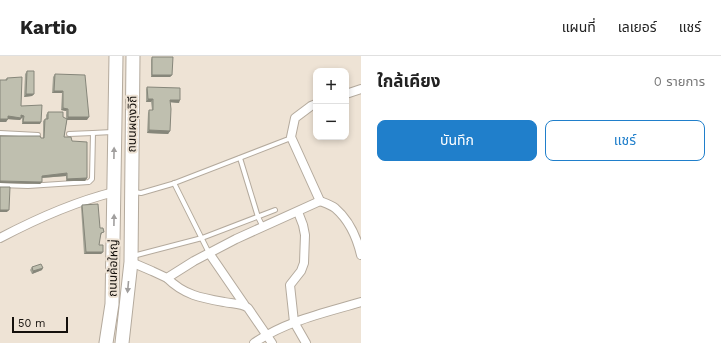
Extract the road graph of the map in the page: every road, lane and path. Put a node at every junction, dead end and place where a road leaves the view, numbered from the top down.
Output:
1 (116, 56) edge
2 (133, 56) edge
3 (361, 89) edge
4 (349, 93) edge
5 (313, 105) edge
6 (115, 132) junction
7 (0, 133) edge
8 (93, 133) junction
9 (38, 134) edge
10 (69, 134) dead end
11 (292, 137) junction
12 (240, 158) junction
13 (174, 183) junction
14 (0, 185) edge
15 (114, 192) junction
16 (131, 192) junction
17 (320, 202) junction
18 (275, 210) dead end
19 (298, 212) junction
20 (258, 217) junction
21 (264, 227) junction
22 (0, 238) edge
23 (202, 238) junction
24 (209, 253) junction
25 (361, 255) edge
26 (131, 260) junction
27 (167, 278) junction
28 (361, 302) edge
29 (244, 304) junction
30 (294, 322) junction
31 (266, 335) junction
32 (106, 343) edge
33 (122, 343) edge
34 (254, 343) edge
35 (272, 343) edge
36 (306, 343) edge

1 - 6 main road, ถนนผดุงวิถี
2 - 16 main road, ถนนผดุงวิถี
3 - 4 street
5 - 11 street
6 - 8 lane
15 -> 6 main road, ถนนผดุงวิถี
7 - 9 lane
8 - 10 lane
8 - 14 lane
11 - 12 lane
11 - 17 street
12 - 13 lane
12 - 20 lane
13 - 16 lane
13 - 23 lane
15 - 22 street
32 -> 15 main road, ถนนค้อใหญ่
16 - 26 main road, ถนนค้อใหญ่
17 - 19 street
17 - 25 street
18 - 20 lane
19 - 21 street
19 - 30 street
20 - 21 lane
20 - 23 lane
21 - 24 street
23 - 24 lane
23 - 26 lane
24 - 27 street
24 - 29 street
26 - 27 street
26 -> 33 main road, ถนนค้อใหญ่
27 - 29 street
28 - 30 street
29 - 31 street
30 - 31 street
30 - 36 street
31 - 34 street
31 - 35 street

